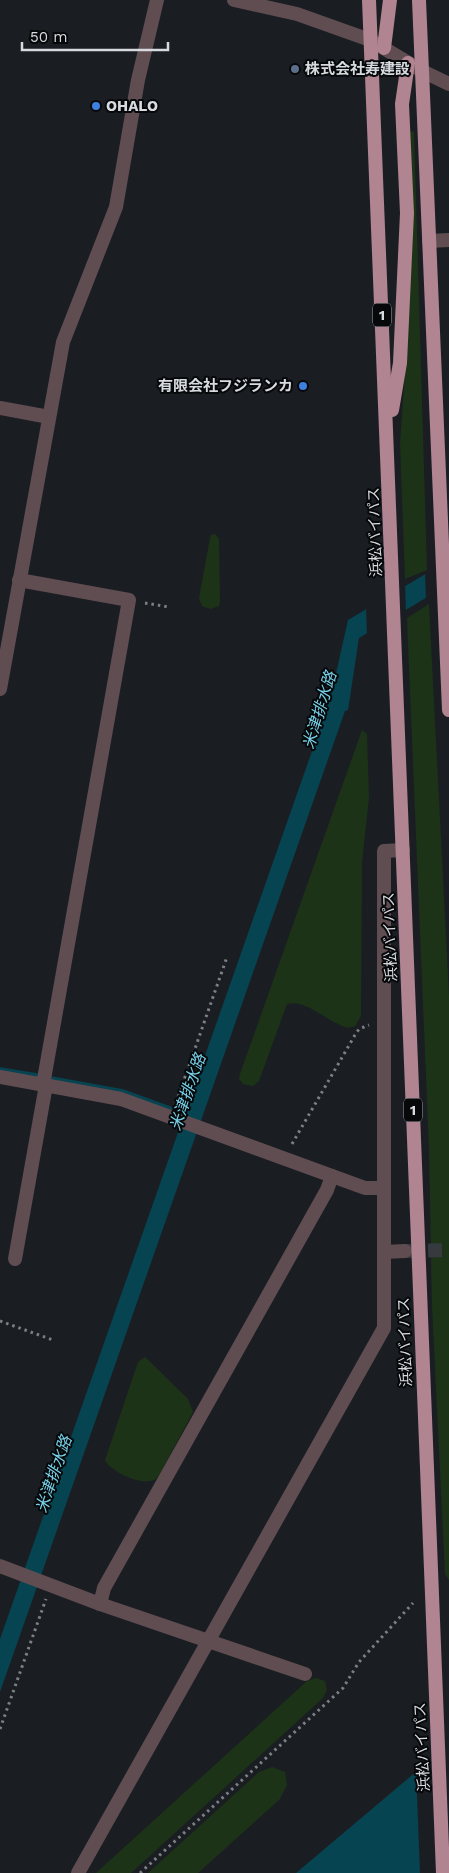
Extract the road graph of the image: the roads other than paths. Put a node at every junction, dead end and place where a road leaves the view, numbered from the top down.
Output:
1 (157, 0) edge
2 (234, 0) edge
3 (369, 0) edge
4 (390, 0) edge
5 (419, 0) edge
6 (370, 40) junction
7 (384, 48) junction
8 (408, 63) junction
9 (422, 71) junction
10 (449, 84) edge
11 (429, 240) junction
12 (449, 240) edge
13 (0, 408) edge
14 (49, 417) junction
15 (387, 436) junction
16 (19, 580) junction
17 (0, 688) edge
18 (449, 710) edge
19 (403, 850) junction
20 (0, 1077) edge
21 (44, 1085) junction
22 (332, 1176) junction
23 (384, 1188) junction
24 (384, 1252) junction
25 (405, 1252) tunnel mouth
26 (15, 1259) dead end
27 (0, 1566) edge
28 (100, 1604) junction
29 (209, 1640) junction
30 (305, 1674) dead end
31 (78, 1873) edge
32 (444, 1873) edge

1 - 14 street
2 - 6 street
3 - 6 highway, 浜松バイパス / 1
4 - 7 highway
5 - 9 highway
6 - 7 street
6 - 15 highway, 浜松バイパス / 1
7 - 8 street
8 - 9 street
8 - 15 highway
9 - 10 street
9 - 11 highway
11 - 12 street
11 - 18 highway
13 - 14 street
14 - 16 street
15 - 19 highway, 浜松バイパス / 1
16 - 17 street
16 - 21 street
19 - 23 street
19 - 32 highway, 浜松バイパス / 1
20 - 21 street
21 - 22 street
21 - 26 street
22 - 23 street
22 - 28 street
23 - 24 street
24 - 25 street
24 - 29 street
27 - 28 street
28 - 29 street
29 - 30 street
29 - 31 street

